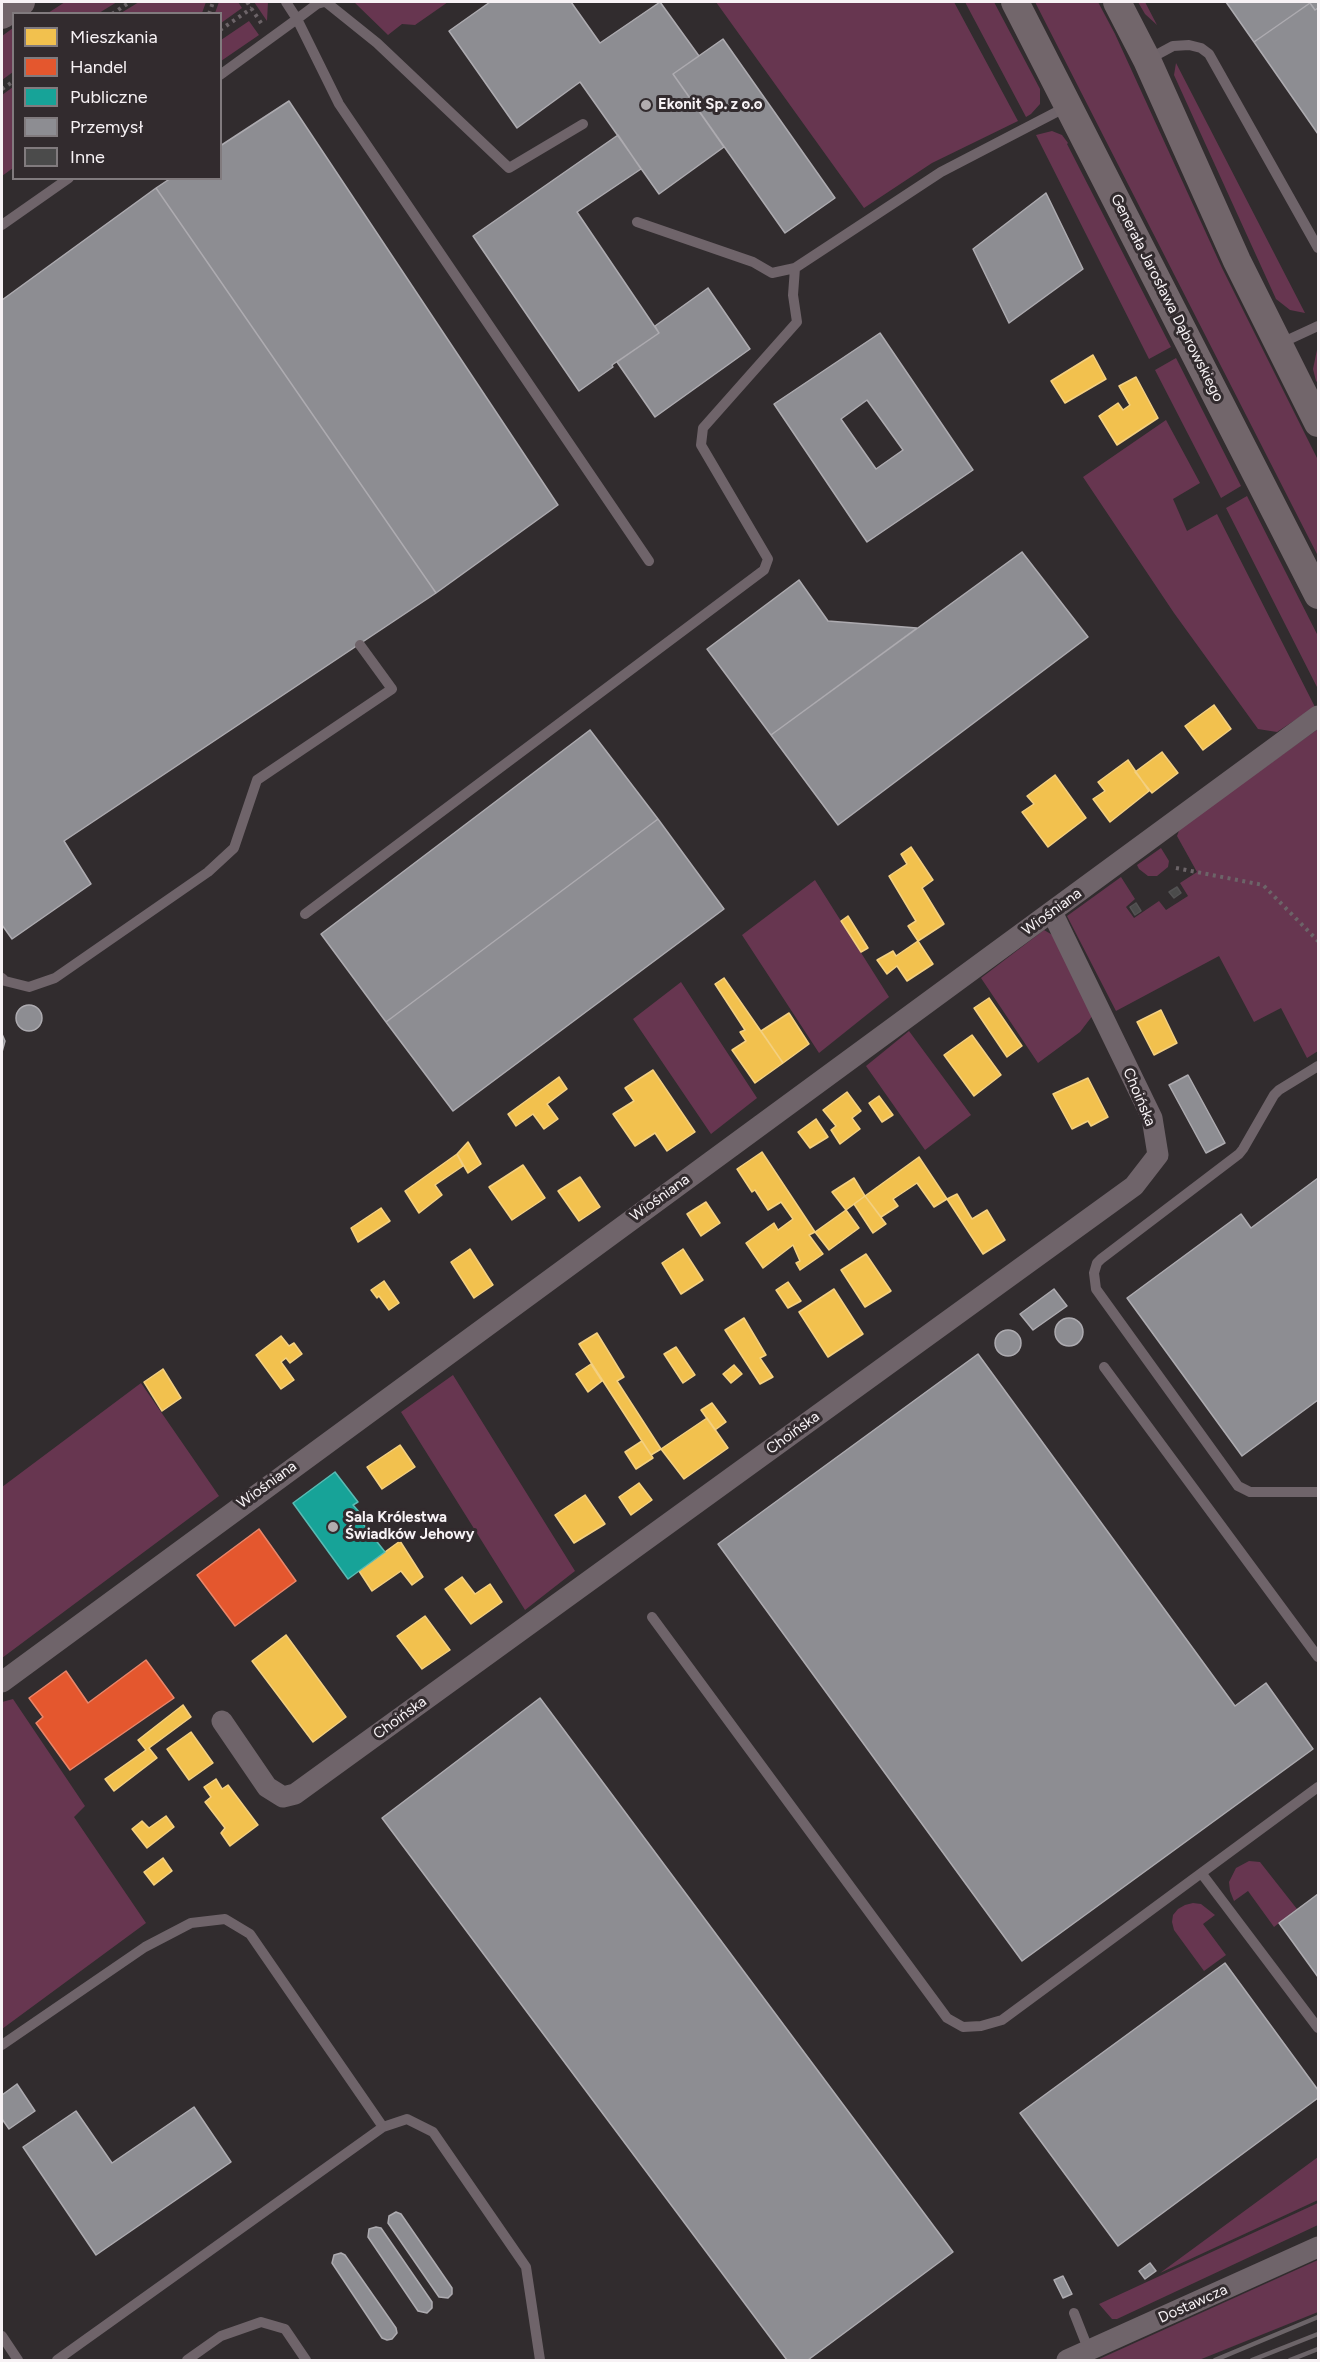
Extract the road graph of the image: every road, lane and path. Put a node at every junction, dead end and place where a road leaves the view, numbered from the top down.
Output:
1 (21, 2) edge
2 (130, 2) edge
3 (247, 2) edge
4 (286, 2) edge
5 (325, 2) edge
6 (1015, 2) edge
7 (1117, 2) edge
8 (252, 9) junction
9 (115, 12) edge
10 (2, 15) edge
11 (297, 19) junction
12 (222, 29) edge
13 (272, 39) junction
14 (1147, 60) junction
15 (222, 74) edge
16 (1068, 106) junction
17 (583, 124) dead end
18 (66, 180) edge
19 (637, 222) dead end
20 (2, 225) edge
21 (1318, 248) edge
22 (795, 268) junction
23 (1318, 326) edge
24 (1279, 344) junction
25 (1316, 411) edge
26 (649, 561) dead end
27 (1318, 595) edge
28 (360, 645) dead end
29 (1318, 716) edge
30 (1176, 868) dead end
31 (1053, 912) junction
32 (305, 914) dead end
33 (1318, 941) edge
34 (2, 978) edge
35 (1318, 1066) edge
36 (1104, 1367) dead end
37 (1318, 1492) edge
38 (652, 1617) dead end
39 (1318, 1657) edge
40 (2, 1682) edge
41 (222, 1721) dead end
42 (1318, 1786) edge
43 (1202, 1874) junction
44 (1318, 2028) edge
45 (2, 2045) edge
46 (383, 2127) junction
47 (1318, 2247) edge
48 (1074, 2313) dead end
49 (2, 2336) edge
50 (1089, 2351) junction
51 (18, 2361) edge
52 (57, 2361) edge
53 (187, 2361) edge
54 (306, 2361) edge
55 (540, 2361) edge
56 (1067, 2361) edge

1 - 10 main road
2 - 9 path
3 - 8 path
4 - 11 lane
5 - 11 lane
5 - 17 lane
6 - 16 main road, Generała Jarosława Dąbrowskiego
7 - 14 main road
8 - 12 path
8 - 13 path
11 - 13 lane
11 - 26 lane
13 - 15 lane
14 - 21 lane
14 - 24 main road
16 - 22 lane
16 - 27 main road, Generała Jarosława Dąbrowskiego
18 - 20 lane
19 - 22 lane
22 - 32 lane
23 - 24 lane
24 - 25 main road
28 - 34 lane
29 - 31 street, Wiośniana
30 - 33 path
31 - 40 street, Wiośniana
31 - 41 street, Choińska
35 - 37 lane
36 - 39 lane
38 - 43 lane
42 - 43 lane
43 - 44 lane
45 - 46 lane
46 - 52 lane
46 - 55 lane
47 - 50 street, Dostawcza
48 - 50 lane
49 - 51 lane
50 - 56 street, Dostawcza
53 - 54 lane

